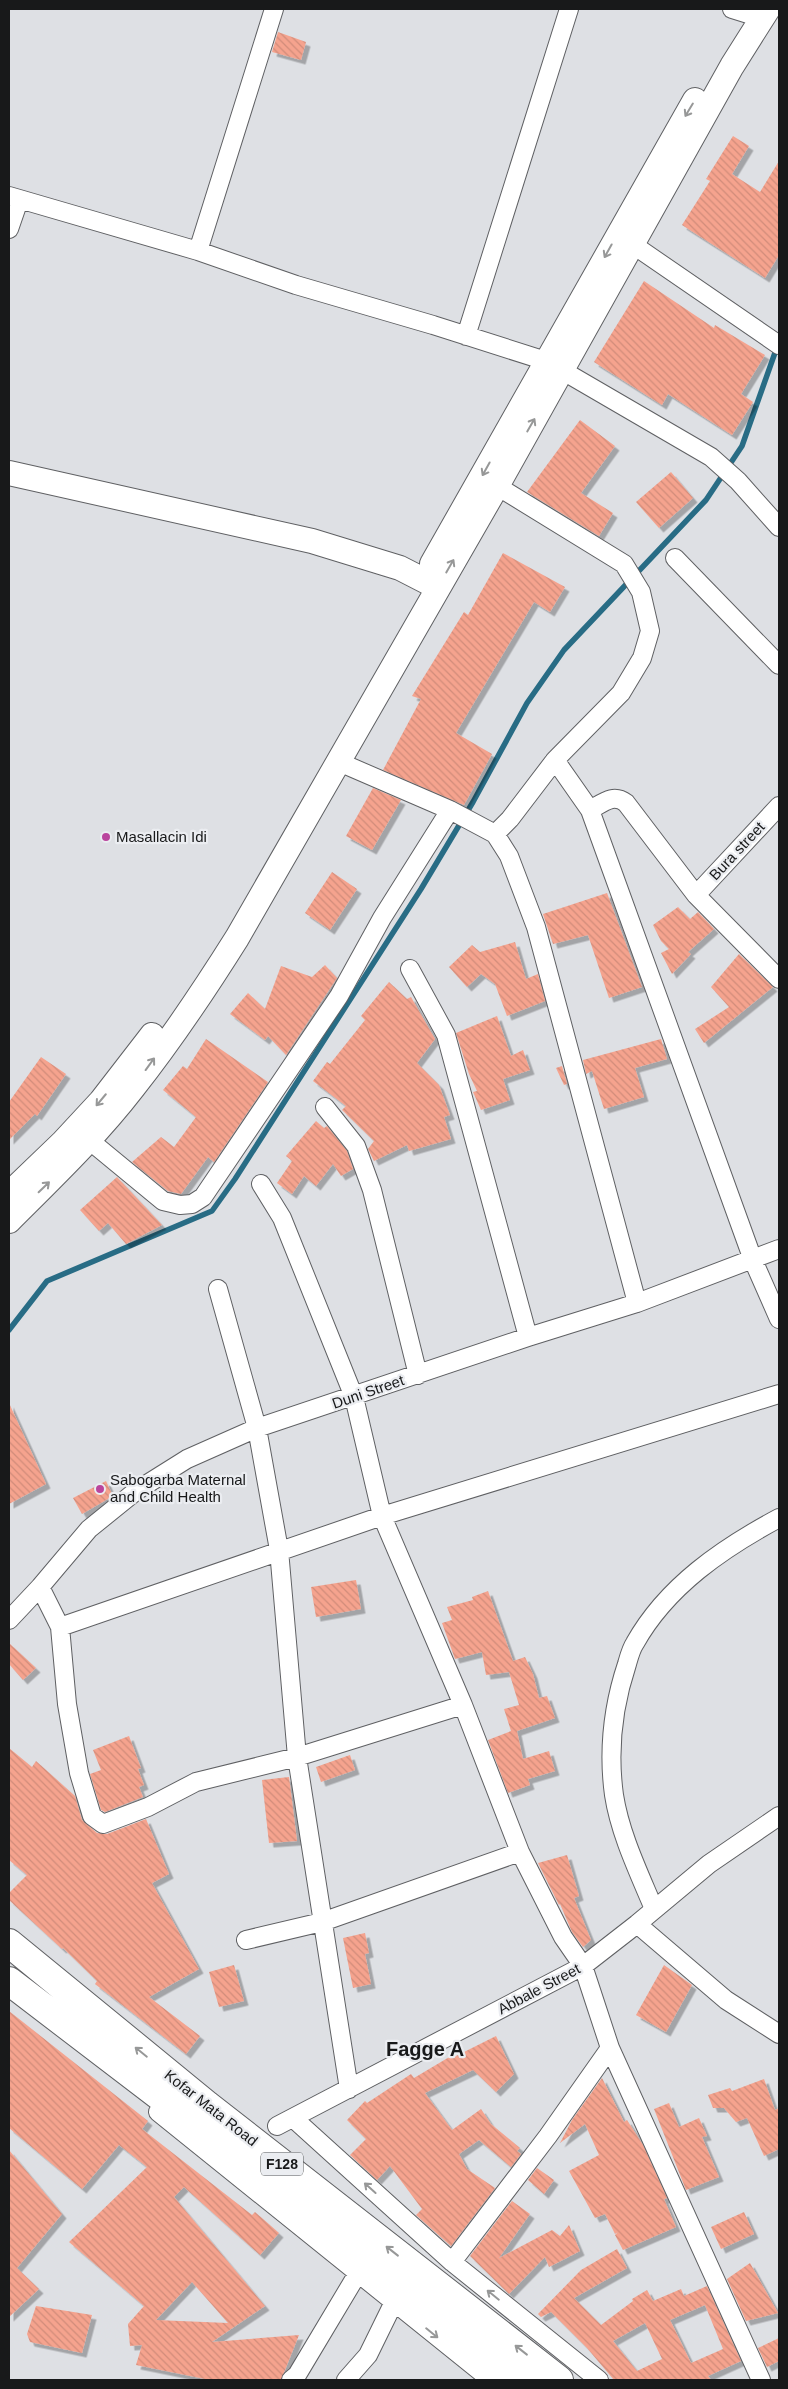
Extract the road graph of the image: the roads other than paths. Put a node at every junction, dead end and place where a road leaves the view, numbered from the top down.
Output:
1 (274, 9) edge
2 (569, 9) edge
3 (750, 10) edge
4 (14, 198) edge
5 (9, 229) edge
6 (632, 244) junction
7 (198, 251) junction
8 (466, 336) junction
9 (774, 342) edge
10 (554, 366) junction
11 (9, 473) edge
12 (497, 486) junction
13 (779, 527) edge
14 (675, 558) dead end
15 (430, 584) junction
16 (779, 665) edge
17 (555, 760) junction
18 (339, 762) junction
19 (779, 806) edge
20 (450, 810) junction
21 (590, 810) junction
22 (495, 834) junction
23 (696, 895) junction
24 (410, 969) dead end
25 (779, 980) edge
26 (325, 1107) dead end
27 (89, 1140) junction
28 (261, 1184) dead end
29 (9, 1194) edge
30 (9, 1221) edge
31 (779, 1249) edge
32 (753, 1260) junction
33 (218, 1289) dead end
34 (637, 1303) junction
35 (779, 1319) edge
36 (528, 1337) junction
37 (418, 1375) junction
38 (779, 1394) edge
39 (354, 1397) junction
40 (257, 1428) junction
41 (382, 1516) junction
42 (779, 1518) edge
43 (279, 1550) junction
44 (40, 1587) junction
45 (9, 1620) edge
46 (60, 1628) junction
47 (463, 1705) junction
48 (297, 1757) junction
49 (779, 1816) edge
50 (520, 1852) junction
51 (654, 1909) junction
52 (322, 1922) junction
53 (637, 1924) junction
54 (246, 1940) dead end
55 (9, 1943) edge
56 (583, 1966) junction
57 (9, 1981) edge
58 (9, 1993) edge
59 (779, 2034) edge
60 (610, 2048) junction
61 (349, 2088) junction
62 (293, 2118) junction
63 (277, 2126) dead end
64 (452, 2262) junction
65 (358, 2273) junction
66 (394, 2302) junction
67 (291, 2380) edge
68 (346, 2380) edge
69 (492, 2380) edge
70 (521, 2380) edge
71 (559, 2380) edge
72 (599, 2380) edge
73 (761, 2380) edge

1 - 7 street
2 - 8 street
3 - 6 main road
3 -> 10 main road
4 - 5 street
4 - 7 street
6 - 9 street
6 - 10 main road
7 - 8 street
8 - 10 street
12 -> 10 main road
10 - 13 street
10 -> 15 main road
11 - 15 main road
15 -> 12 main road
12 - 17 street
14 - 16 street
15 - 18 main road
15 -> 29 main road
17 - 21 street
17 - 22 street
18 - 20 street
27 -> 18 main road
19 - 23 street, Bura street
20 - 22 street
20 - 27 street
21 - 23 street
21 - 32 street
22 - 34 street
23 - 25 street
24 - 36 street
26 - 37 street
30 -> 27 main road
28 - 39 street
31 - 32 street, Duni Street
32 - 34 street, Duni Street
32 - 35 street
33 - 40 street
34 - 36 street, Duni Street
36 - 37 street, Duni Street
37 - 39 street, Duni Street
38 - 41 street
39 - 40 street, Duni Street
39 - 41 street
40 - 43 street
40 - 44 street, Duni Street
41 - 43 street
41 - 47 street
42 - 51 street
43 - 46 street
43 - 48 street
44 - 45 street, Duni Street
44 - 46 street
46 - 48 street
47 - 48 street
47 - 50 street
48 - 52 street
49 - 51 street, Abbale Street
50 - 52 street
50 - 56 street
51 - 53 street, Abbale Street
52 - 54 street
52 - 61 street
53 - 56 street, Abbale Street
53 - 59 street
71 -> 55 main road, Kofar Mata Road / F128
56 - 60 street
56 - 61 street, Abbale Street
57 - 70 main road, Kofar Mata Road / F128
58 - 65 street
60 - 64 street
60 - 73 street
61 - 62 street, Abbale Street
62 - 63 street, Abbale Street
64 -> 62 street
72 -> 64 street
65 - 66 street
65 - 67 street
66 - 68 street
66 -> 69 street

